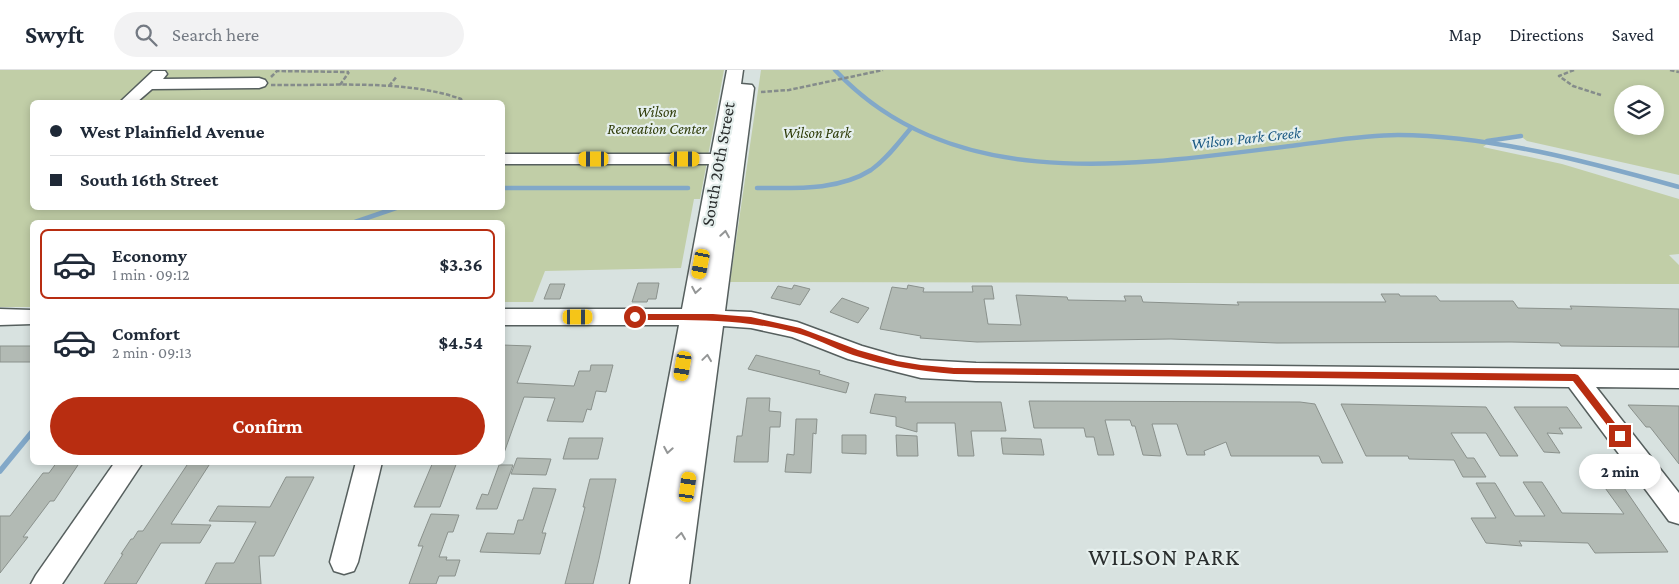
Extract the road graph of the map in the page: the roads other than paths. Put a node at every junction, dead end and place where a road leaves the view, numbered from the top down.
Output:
1 (163, 70) edge
2 (749, 70) edge
3 (737, 83) edge
4 (149, 84) junction
5 (262, 84) road end
6 (130, 100) edge
7 (505, 159) edge
8 (728, 159) junction
9 (0, 317) edge
10 (30, 317) edge
11 (505, 317) edge
12 (702, 317) junction
13 (1575, 377) junction
14 (1679, 379) edge
15 (128, 465) edge
16 (368, 465) edge
17 (1679, 513) edge
18 (344, 562) dead end
19 (46, 584) edge
20 (645, 584) edge
21 (674, 584) edge

1 - 4 street
2 - 3 street, South 20th Street
3 - 8 street, South 20th Street
4 - 5 street
4 - 6 street
7 - 8 street
8 - 12 street, South 20th Street
9 - 10 street
11 - 12 street
12 - 13 street
12 -> 20 street, South 20th Street
21 -> 12 street, South 20th Street
13 - 14 street
13 - 17 street
15 - 19 street
16 - 18 street

